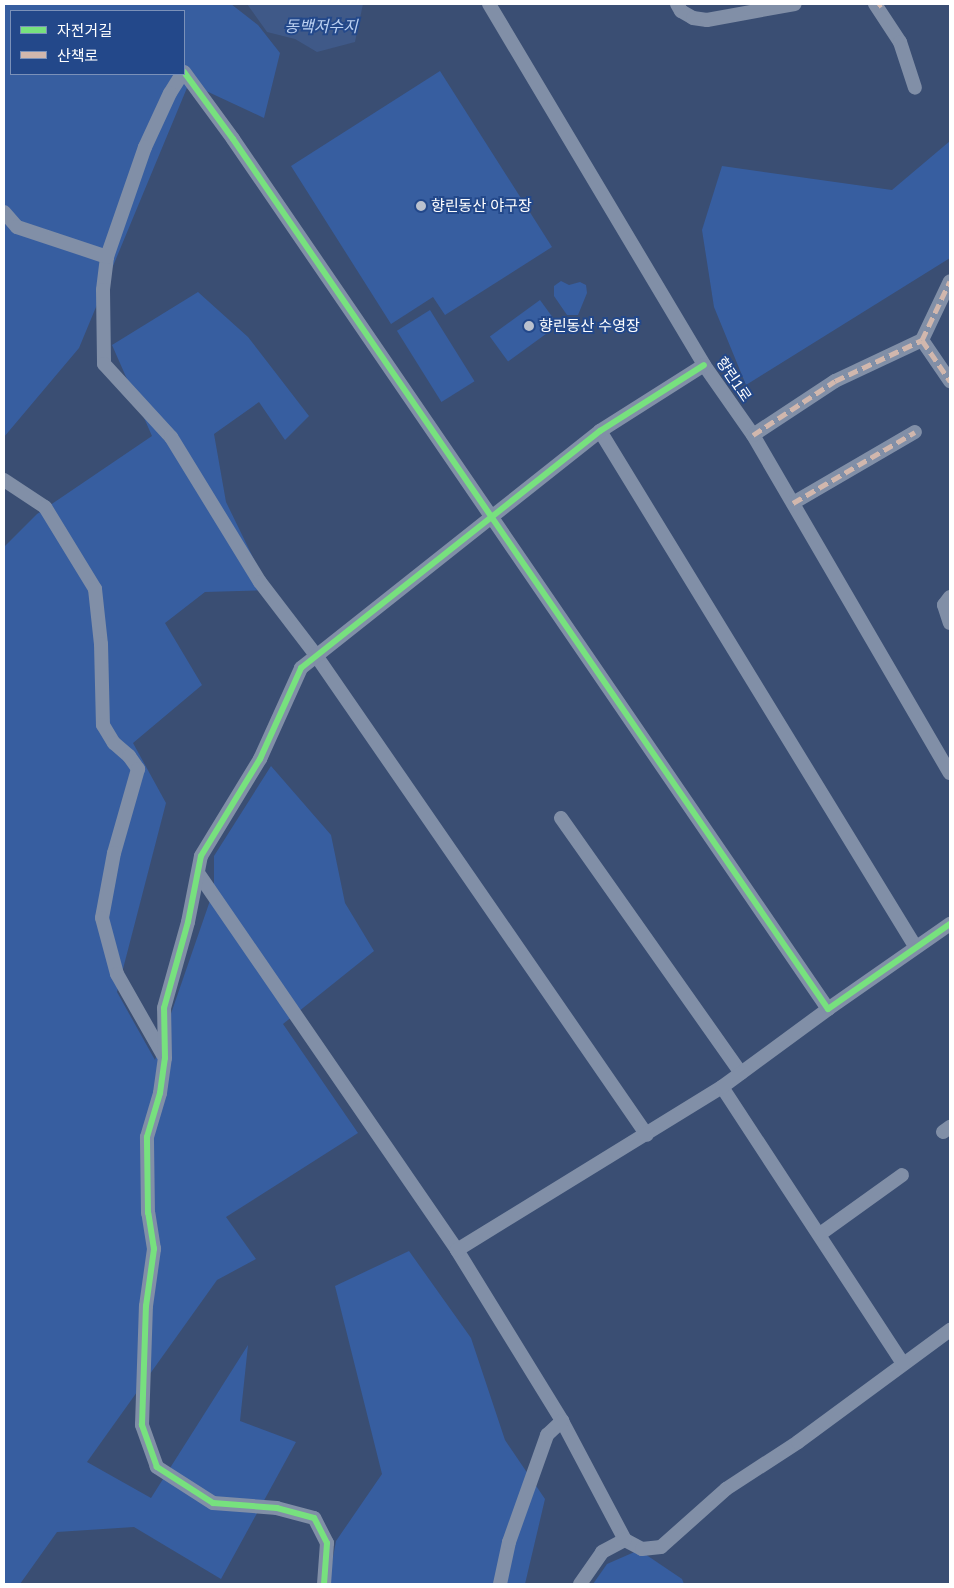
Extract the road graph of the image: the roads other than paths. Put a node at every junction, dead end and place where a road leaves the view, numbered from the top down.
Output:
1 (489, 4) edge
2 (677, 4) edge
3 (795, 4) edge
4 (878, 4) edge
5 (182, 75) edge
6 (185, 75) edge
7 (915, 88) dead end
8 (4, 212) edge
9 (107, 258) junction
10 (950, 281) edge
11 (922, 340) junction
12 (704, 365) junction
13 (950, 381) edge
14 (600, 431) junction
15 (915, 432) dead end
16 (753, 435) junction
17 (4, 480) edge
18 (793, 503) junction
19 (493, 517) junction
20 (950, 597) edge
21 (950, 623) edge
22 (315, 654) junction
23 (950, 772) edge
24 (561, 818) dead end
25 (198, 873) junction
26 (950, 924) edge
27 (915, 946) junction
28 (828, 1009) junction
29 (165, 1058) junction
30 (741, 1073) junction
31 (722, 1087) junction
32 (647, 1136) junction
33 (902, 1175) dead end
34 (820, 1234) junction
35 (457, 1250) junction
36 (950, 1330) edge
37 (903, 1364) junction
38 (562, 1421) junction
39 (625, 1540) junction
40 (324, 1584) edge
41 (500, 1584) edge
42 (580, 1584) edge

1 - 12 street, 향린1로
2 - 3 street
4 - 7 street
5 - 9 street
6 - 19 street
8 - 9 street
9 - 22 street
10 - 11 street
11 - 13 street
11 - 16 street
12 - 14 street
12 - 16 street, 향린1로
14 - 19 street
14 - 27 street
15 - 18 street
16 - 18 street, 향린1로
17 - 29 street
18 - 23 street, 향린1로
19 - 22 street
19 - 28 street
20 - 21 street
22 - 25 street
22 - 32 street
24 - 30 street
25 - 29 street
25 - 35 street
26 - 27 street
27 - 28 street
28 - 30 street
29 - 40 street
30 - 31 street
31 - 32 street
31 - 34 street
32 - 35 street
33 - 34 street
34 - 37 street
35 - 38 street
36 - 37 street
37 - 39 street
38 - 39 street
38 - 41 street
39 - 42 street

